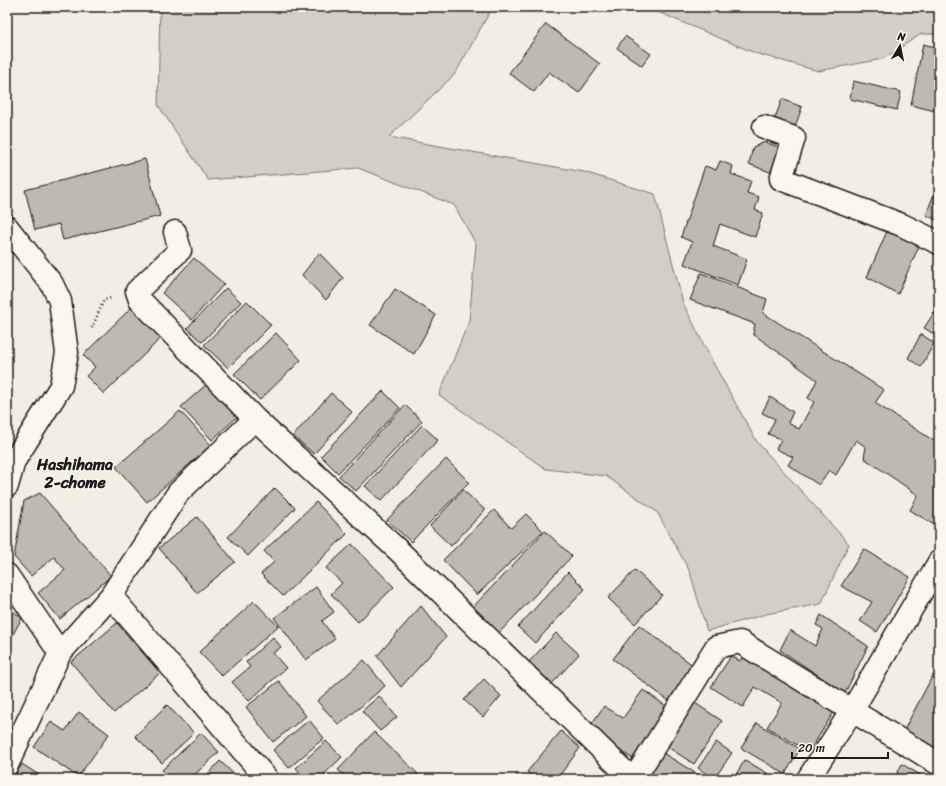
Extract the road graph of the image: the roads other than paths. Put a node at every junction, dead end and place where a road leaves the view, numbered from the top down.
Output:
1 (764, 127) dead end
2 (7, 227) edge
3 (175, 232) dead end
4 (939, 243) edge
5 (255, 419) junction
6 (7, 486) edge
7 (939, 562) edge
8 (7, 575) edge
9 (111, 596) junction
10 (60, 653) junction
11 (851, 712) junction
12 (939, 764) edge
13 (7, 765) edge
14 (267, 779) edge
15 (633, 779) edge
16 (808, 779) edge

1 - 4 main road
2 - 6 main road
3 - 5 main road
5 - 9 main road
5 - 15 main road
7 - 11 main road
8 - 10 main road
9 - 10 main road
9 - 14 main road
10 - 13 main road
11 - 12 main road
11 - 15 main road
11 - 16 main road

